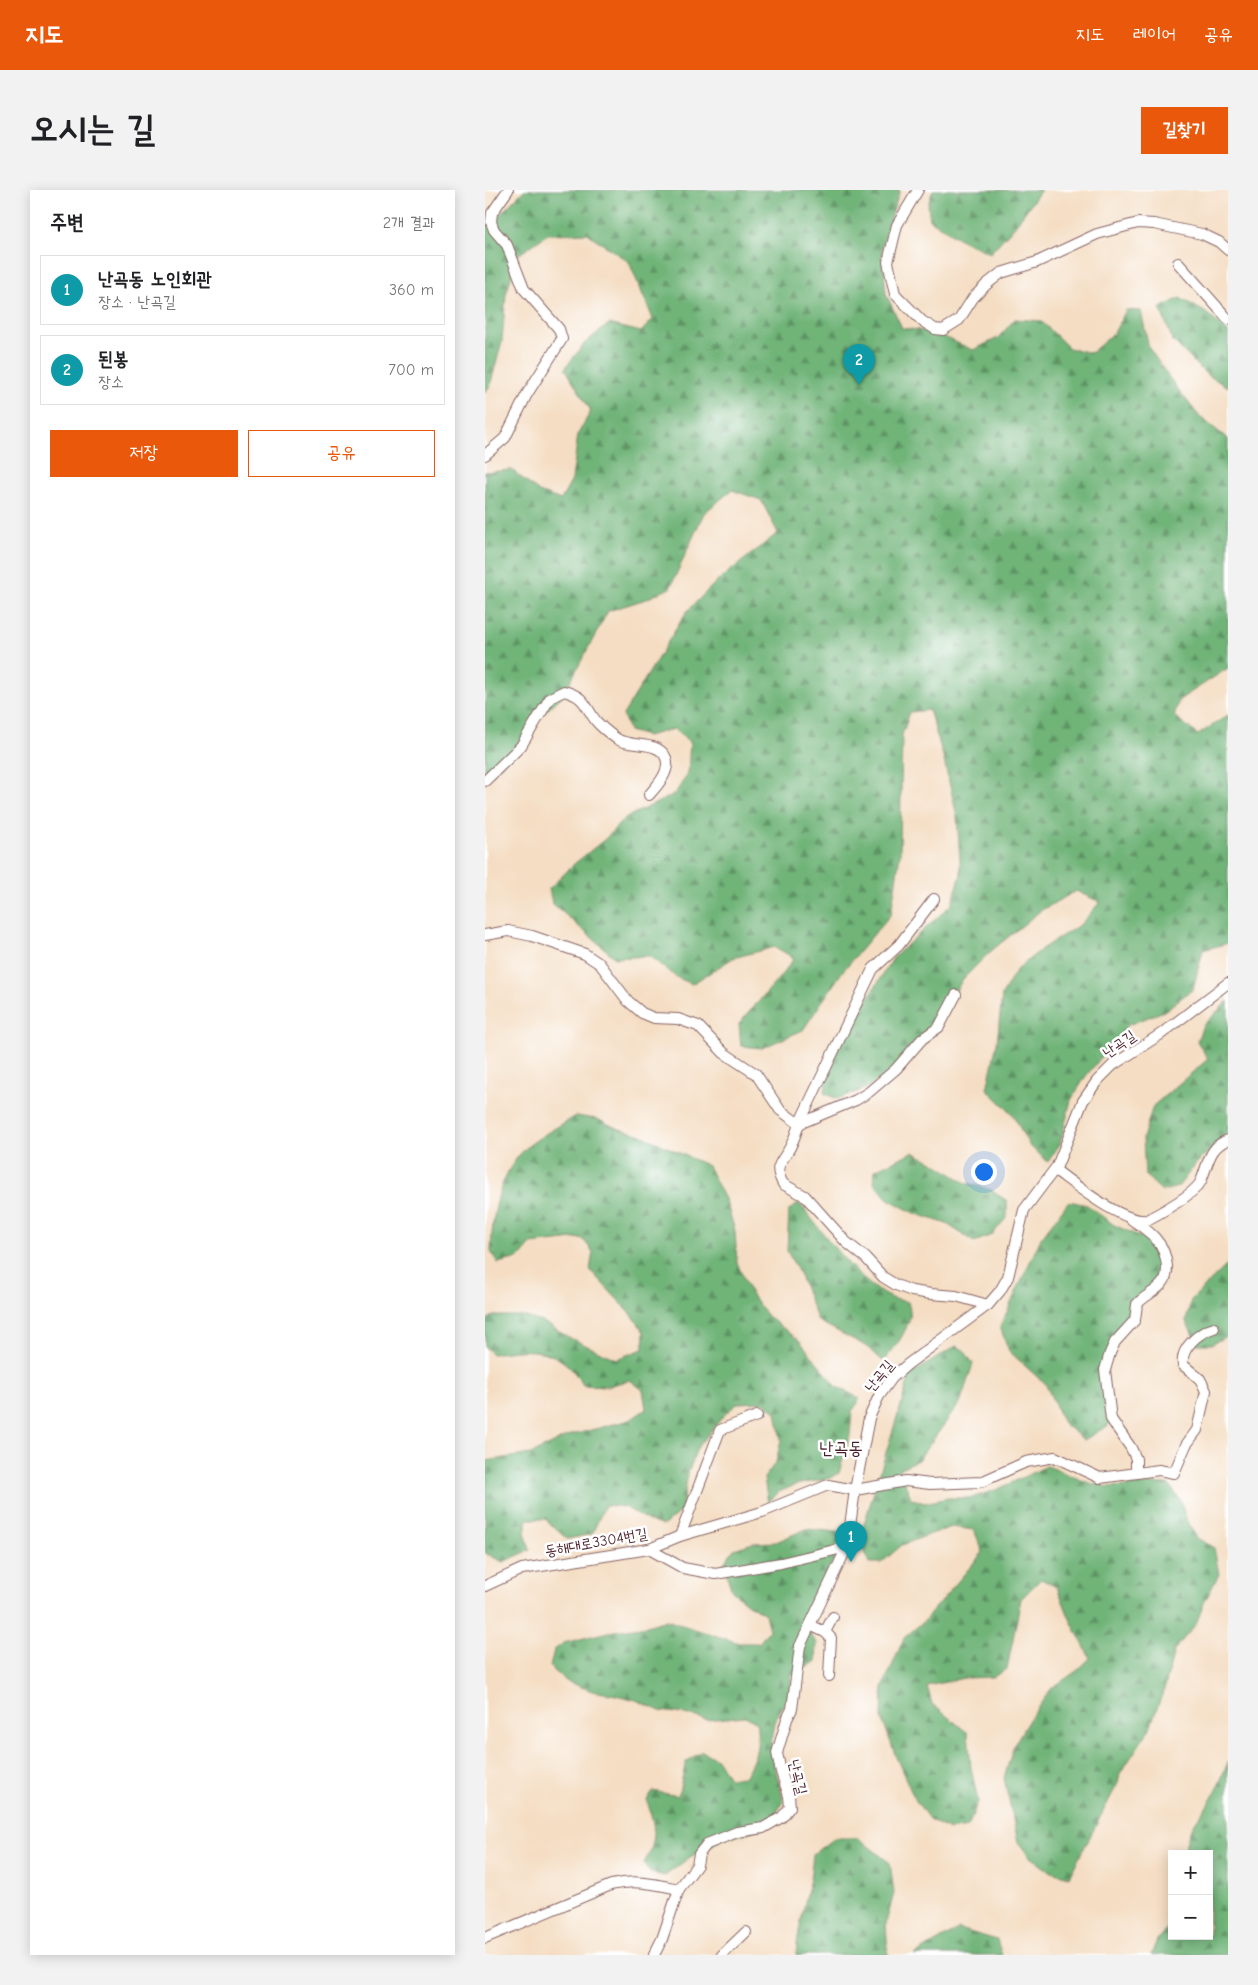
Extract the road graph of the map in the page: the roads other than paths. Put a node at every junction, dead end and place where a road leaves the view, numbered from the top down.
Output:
1 (508, 190) edge
2 (918, 190) edge
3 (1228, 250) edge
4 (1178, 263) dead end
5 (1228, 319) edge
6 (485, 455) edge
7 (485, 781) edge
8 (649, 795) dead end
9 (935, 899) dead end
10 (485, 935) edge
11 (1228, 983) edge
12 (956, 995) dead end
13 (799, 1124) junction
14 (1228, 1140) edge
15 (1055, 1170) junction
16 (1131, 1219) junction
17 (988, 1305) junction
18 (1214, 1328) dead end
19 (757, 1416) dead end
20 (1136, 1472) junction
21 (855, 1490) junction
22 (680, 1536) junction
23 (847, 1547) junction
24 (649, 1550) junction
25 (485, 1586) edge
26 (833, 1617) dead end
27 (810, 1625) junction
28 (825, 1632) junction
29 (829, 1676) dead end
30 (679, 1889) junction
31 (746, 1932) dead end
32 (485, 1938) edge
33 (654, 1955) edge
34 (723, 1955) edge

1 - 6 street
2 - 3 street
4 - 5 street
7 - 8 street
9 - 13 street
10 - 13 street
11 - 15 street, 난곡길
12 - 13 street
13 - 17 street
14 - 16 street
15 - 16 street
15 - 17 street, 난곡길
16 - 20 street
17 - 21 street, 난곡길
18 - 20 street
19 - 22 street
20 - 21 street
21 - 22 street, 동해대로3304번길
21 - 23 street, 난곡길
22 - 24 street, 동해대로3304번길
23 - 24 street
23 - 27 street, 난곡길
24 - 25 street, 동해대로3304번길
26 - 28 street
27 - 28 street
27 - 30 street, 난곡길
28 - 29 street
30 - 32 street
30 - 33 street, 난곡길
31 - 34 street

